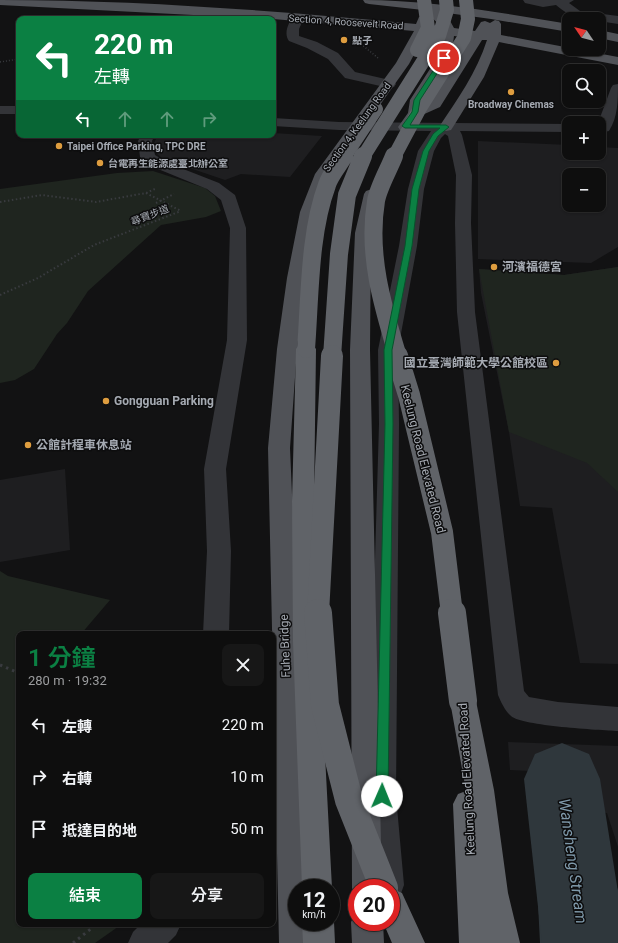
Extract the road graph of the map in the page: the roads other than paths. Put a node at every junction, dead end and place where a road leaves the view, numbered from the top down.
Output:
1 (147, 0) edge
2 (207, 0) edge
3 (466, 0) edge
4 (482, 0) edge
5 (529, 0) edge
6 (0, 1) edge
7 (563, 1) edge
8 (365, 5) edge
9 (422, 11) edge
10 (299, 12) junction
11 (444, 15) edge
12 (206, 16) edge
13 (618, 20) edge
14 (489, 28) junction
15 (562, 28) edge
16 (606, 35) edge
17 (562, 37) edge
18 (618, 38) edge
19 (562, 41) edge
20 (606, 44) edge
21 (618, 47) edge
22 (606, 49) edge
23 (618, 52) edge
24 (618, 61) edge
25 (389, 84) junction
26 (617, 94) edge
27 (0, 110) edge
28 (16, 110) edge
29 (415, 112) junction
30 (276, 122) edge
31 (405, 126) junction
32 (446, 127) junction
33 (562, 128) edge
34 (607, 129) edge
35 (353, 132) junction
36 (146, 138) edge
37 (287, 349) joint
38 (216, 631) edge
39 (463, 701) junction
40 (618, 719) edge
41 (317, 879) edge
42 (367, 879) edge
43 (380, 879) edge
44 (388, 879) edge
45 (400, 926) edge
46 (162, 927) edge
47 (318, 931) edge
48 (367, 931) edge
49 (393, 931) edge
50 (144, 943) edge
51 (295, 943) edge
52 (319, 943) edge
53 (368, 943) edge
54 (394, 943) edge
55 (409, 943) edge
56 (475, 943) edge
57 (504, 943) edge

1 - 9 main road
2 - 10 main road
3 - 39 highway, Keelung Road Elevated Road, bridge
4 - 14 main road
5 - 7 street
6 - 12 main road, Section 4, Roosevelt Road
7 - 13 street
8 - 9 main road
9 - 10 main road, Section 4, Roosevelt Road
9 - 11 main road, Section 4, Roosevelt Road
9 - 11 main road
9 - 14 main road, Section 4, Roosevelt Road
9 - 25 main road, Section 4, Keelung Road
9 - 41 highway, bridge
10 - 12 main road, Section 4, Roosevelt Road
10 - 25 street
11 - 14 main road, Section 4, Roosevelt Road
11 - 29 main road
11 - 43 highway, bridge
14 - 15 main road, Section 4, Roosevelt Road
14 - 17 main road
14 - 19 main road
14 - 24 main road, Section 4, Roosevelt Road
14 - 29 main road
14 - 32 main road
16 - 18 main road
20 - 21 main road
22 - 23 main road
25 - 35 main road, Section 4, Keelung Road
26 - 34 street
27 - 28 street
29 - 31 main road
30 - 35 street
31 - 32 street
31 - 35 street
31 - 42 main road, bridge
32 - 33 street
32 - 40 street
32 - 44 street, bridge
35 - 37 main road, Section 4, Keelung Road
36 - 38 street
37 - 51 main road, Fuhe Bridge
39 - 56 highway, Keelung Road Elevated Road
39 - 57 highway
45 - 55 highway
46 - 50 street
47 - 52 highway
48 - 53 main road
49 - 54 street

